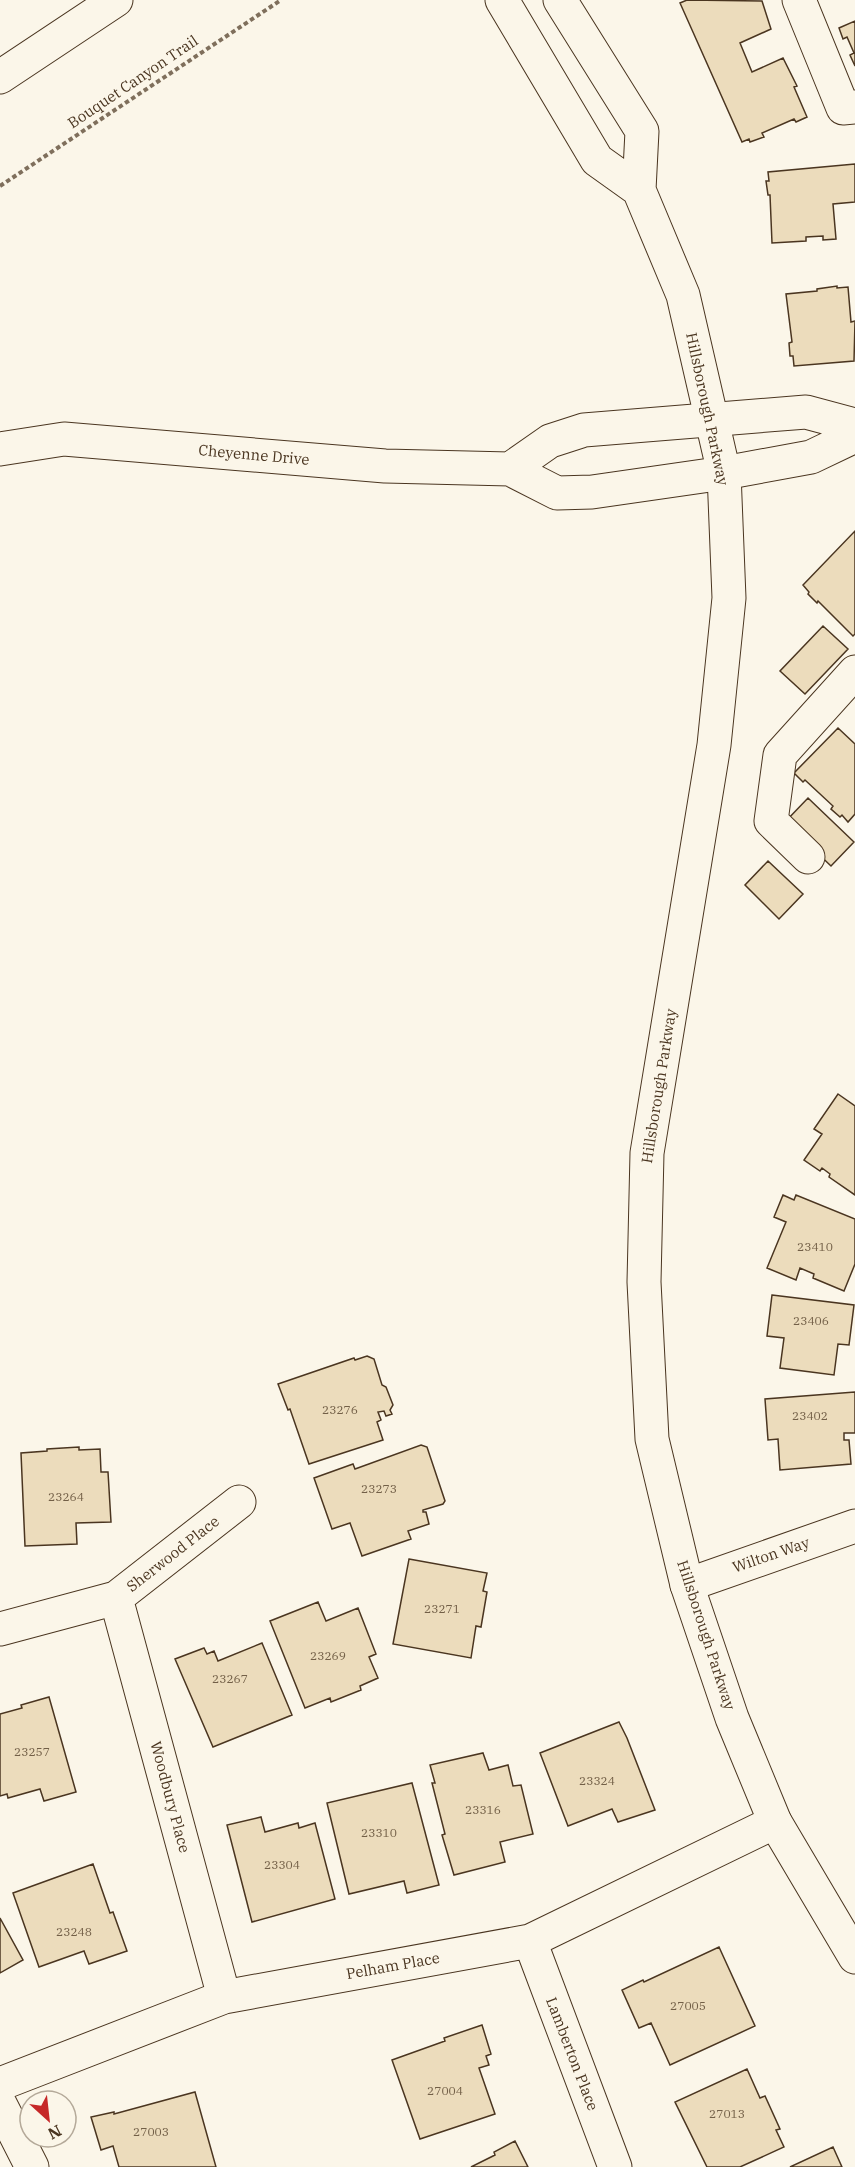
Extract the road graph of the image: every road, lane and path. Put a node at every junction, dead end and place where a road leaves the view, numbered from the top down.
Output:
1 (116, 0) edge
2 (281, 0) edge
3 (502, 0) edge
4 (560, 0) edge
5 (799, 0) edge
6 (0, 77) edge
7 (855, 107) edge
8 (0, 186) edge
9 (639, 190) junction
10 (713, 420) junction
11 (855, 425) edge
12 (855, 436) edge
13 (0, 449) edge
14 (510, 468) junction
15 (724, 473) junction
16 (855, 672) edge
17 (808, 857) dead end
18 (238, 1502) dead end
19 (855, 1526) edge
20 (687, 1585) junction
21 (116, 1598) junction
22 (0, 1629) edge
23 (776, 1822) junction
24 (530, 1941) junction
25 (855, 1957) edge
26 (224, 1997) junction
27 (0, 2084) edge
28 (0, 2104) edge
29 (32, 2167) edge
30 (615, 2167) edge

1 - 6 street
2 - 8 path, Bouquet Canyon Trail
3 - 9 street
4 - 9 street, Hillsborough Parkway
5 - 7 street
9 - 10 street, Hillsborough Parkway
10 - 11 street
10 - 14 street
10 - 15 street, Hillsborough Parkway
12 - 15 street, Cheyenne Drive
13 - 14 street, Cheyenne Drive
14 - 15 street, Cheyenne Drive
15 - 20 street, Hillsborough Parkway
16 - 17 street
18 - 21 street, Sherwood Place
19 - 20 street, Wilton Way
20 - 23 street, Hillsborough Parkway
21 - 22 street, Sherwood Place
21 - 26 street, Woodbury Place
23 - 24 street, Pelham Place
23 - 25 street, Hillsborough Parkway
24 - 26 street, Pelham Place
24 - 30 street, Lamberton Place
26 - 27 street, Pelham Place
28 - 29 street

